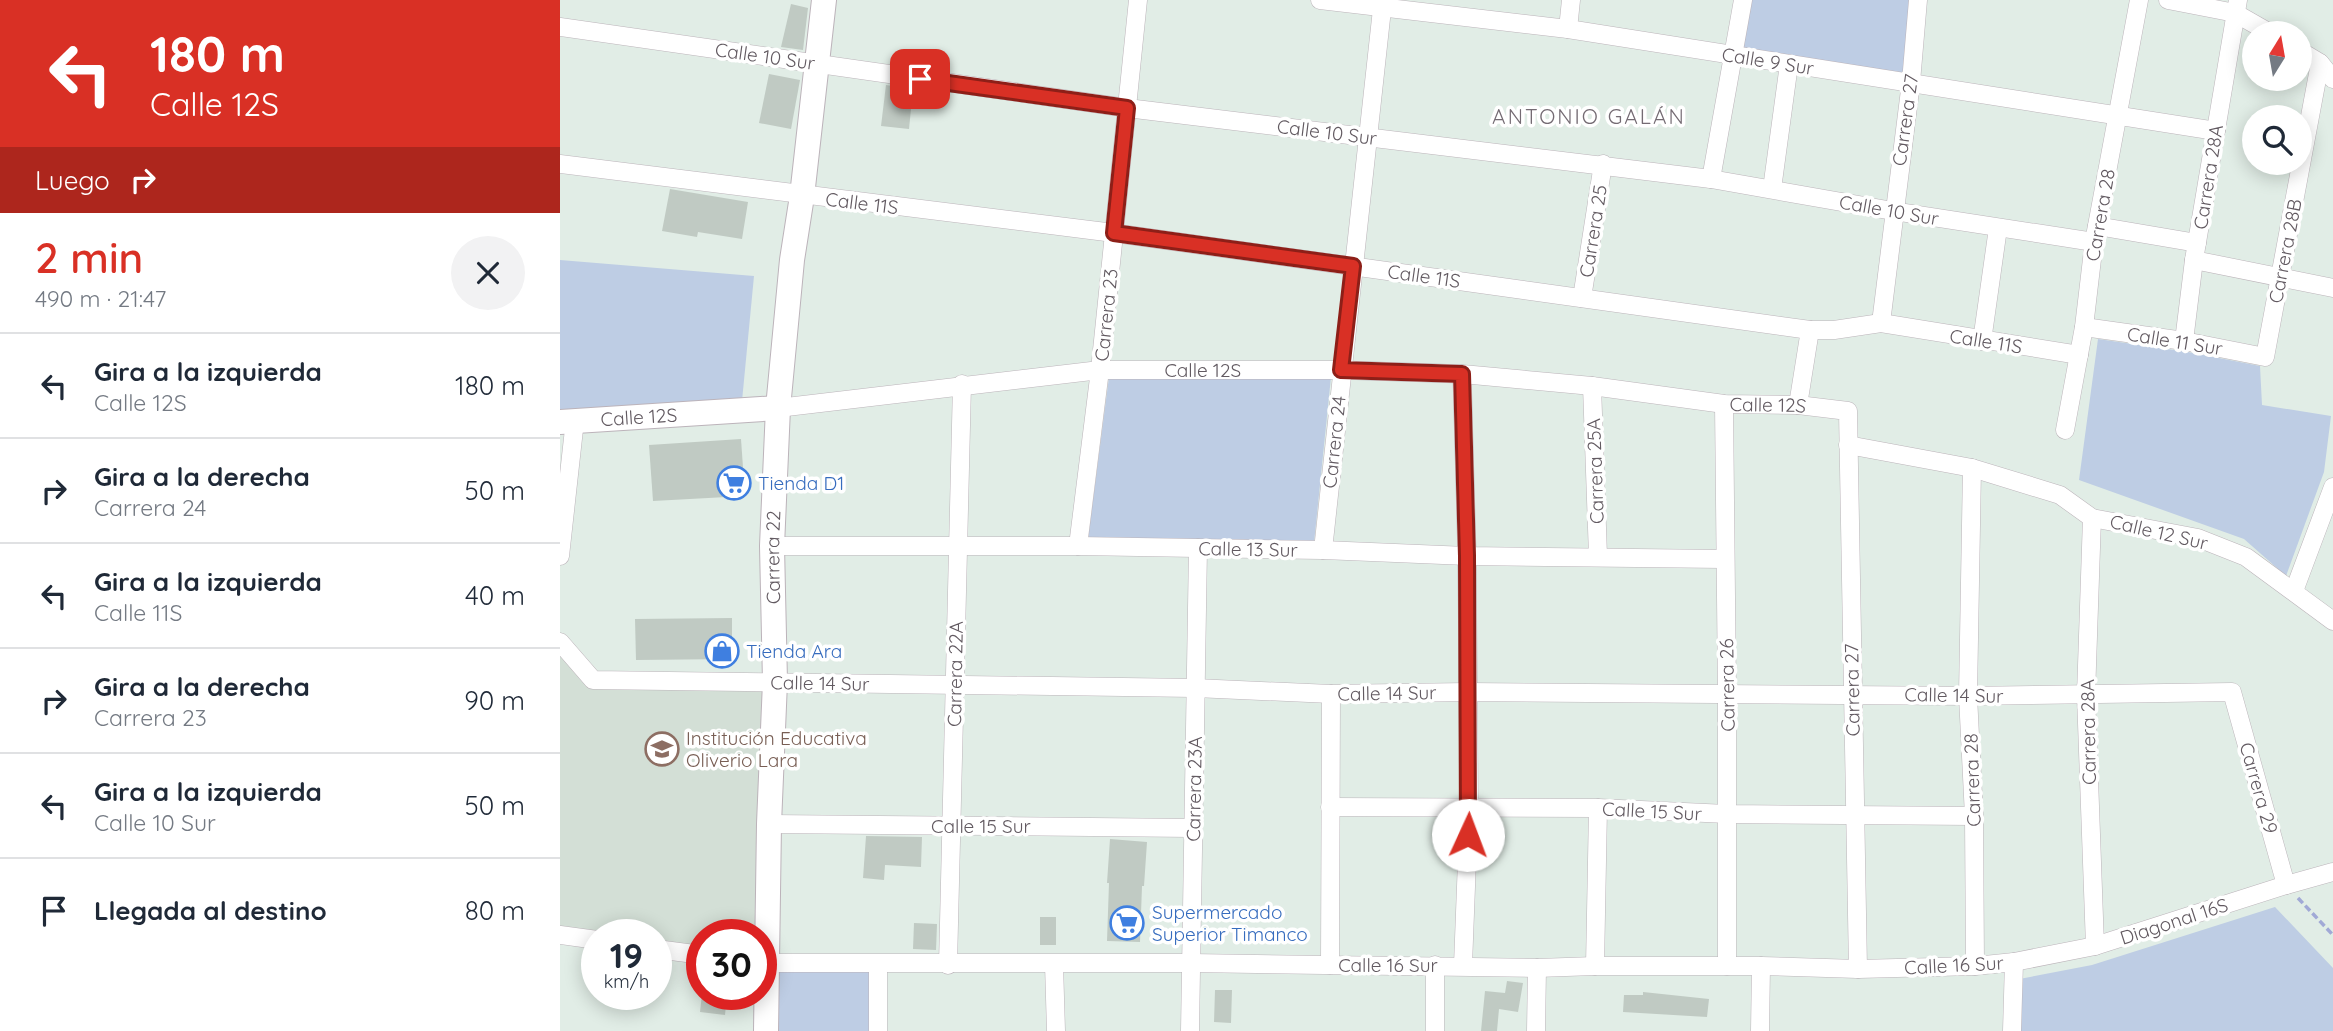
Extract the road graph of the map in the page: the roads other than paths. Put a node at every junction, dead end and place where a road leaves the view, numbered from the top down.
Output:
1 (824, 0) edge
2 (1138, 0) edge
3 (1320, 0) edge
4 (1571, 0) edge
5 (1743, 0) edge
6 (1919, 0) edge
7 (2139, 0) edge
8 (2168, 0) edge
9 (1382, 4) edge
10 (2237, 6) edge
11 (2255, 21) edge
12 (560, 27) edge
13 (1568, 29) junction
14 (1733, 55) junction
15 (2312, 58) edge
16 (2320, 63) junction
17 (816, 64) junction
18 (1789, 64) junction
19 (2333, 79) edge
20 (1911, 82) junction
21 (1127, 108) junction
22 (2118, 115) junction
23 (2216, 131) junction
24 (1367, 137) junction
25 (560, 164) edge
26 (1603, 164) junction
27 (1711, 179) junction
28 (1772, 188) junction
29 (802, 196) junction
30 (1893, 211) junction
31 (1998, 228) junction
32 (1114, 233) junction
33 (2095, 234) junction
34 (2196, 252) junction
35 (1353, 266) junction
36 (2281, 277) junction
37 (2333, 288) edge
38 (1582, 298) junction
39 (1881, 323) junction
40 (2084, 327) junction
41 (1810, 330) junction
42 (1982, 341) junction
43 (2184, 341) junction
44 (2079, 355) junction
45 (2265, 357) joint
46 (1100, 370) junction
47 (1341, 370) junction
48 (1462, 374) junction
49 (962, 384) junction
50 (1592, 386) junction
51 (1724, 404) junction
52 (1798, 405) junction
53 (778, 408) junction
54 (1848, 411) joint
55 (568, 421) edge
56 (2065, 430) dead end
57 (1848, 445) junction
58 (1972, 468) junction
59 (2333, 487) edge
60 (2092, 518) junction
61 (958, 545) junction
62 (1078, 545) junction
63 (772, 546) junction
64 (1198, 548) junction
65 (1323, 550) junction
66 (560, 556) edge
67 (1467, 556) junction
68 (1598, 556) junction
69 (1724, 559) junction
70 (2294, 591) junction
71 (2333, 621) edge
72 (560, 642) edge
73 (775, 682) junction
74 (955, 685) junction
75 (1195, 688) junction
76 (1467, 692) junction
77 (2232, 692) joint
78 (1727, 693) junction
79 (1331, 694) junction
80 (1853, 694) junction
81 (2086, 695) junction
82 (1968, 696) junction
83 (1330, 807) junction
84 (1469, 808) junction
85 (1598, 808) junction
86 (1727, 814) junction
87 (1974, 816) junction
88 (1854, 817) junction
89 (769, 824) junction
90 (952, 825) junction
91 (1193, 828) junction
92 (2333, 872) edge
93 (2286, 885) junction
94 (766, 919) edge
95 (561, 938) edge
96 (581, 939) edge
97 (2095, 946) junction
98 (2014, 962) junction
99 (1191, 963) junction
100 (777, 964) edge
101 (878, 964) junction
102 (1054, 964) junction
103 (948, 965) junction
104 (1330, 965) junction
105 (1436, 965) junction
106 (1463, 965) junction
107 (1595, 966) junction
108 (1727, 966) junction
109 (1761, 966) junction
110 (1975, 966) junction
111 (1537, 968) junction
112 (1858, 969) junction
113 (765, 1010) edge
114 (766, 1031) edge
115 (878, 1031) edge
116 (1056, 1031) edge
117 (1190, 1031) edge
118 (1435, 1031) edge
119 (1536, 1031) edge
120 (1760, 1031) edge
121 (2012, 1031) edge

1 - 17 street, Carrera 22
2 - 21 street, Carrera 23
3 - 9 street, Calle 9 Sur
4 - 13 street
5 - 14 street
6 - 20 street, Carrera 27
7 - 22 street, Carrera 28
8 - 10 street
9 - 13 street, Calle 9 Sur
9 - 24 street, Carrera 24
10 - 11 street
10 - 23 street, Carrera 28A
12 - 17 street, Calle 10 Sur
13 - 14 street, Calle 9 Sur
14 - 18 street, Calle 9 Sur
14 - 27 street
15 - 16 street
16 - 19 street
16 - 36 street, Carrera 28B
17 - 21 street, Calle 10 Sur
17 - 29 street, Carrera 22
18 - 20 street, Calle 9 Sur
18 - 28 street
20 - 22 street, Calle 9 Sur
20 - 30 street, Carrera 27
21 - 24 street, Calle 10 Sur
21 - 32 street, Carrera 23
22 - 23 street, Calle 9 Sur
22 - 33 street, Carrera 28
23 - 34 street, Carrera 28A
24 - 26 street, Calle 10 Sur
24 - 35 street, Carrera 24
25 - 29 street, Calle 11S
26 - 27 street, Calle 10 Sur
26 - 38 street, Carrera 25
27 - 28 street, Calle 10 Sur
28 - 30 street, Calle 10 Sur
29 - 32 street, Calle 11S
29 - 53 street, Carrera 22
30 - 31 street, Calle 10 Sur
30 - 39 street, Carrera 27
31 - 33 street, Calle 10 Sur
31 - 42 street
32 - 35 street, Calle 11S
32 - 46 street, Carrera 23
33 - 34 street, Calle 10 Sur
33 - 40 street, Carrera 28
34 - 36 street, Calle 10 Sur
34 - 43 street, Carrera 28A
35 - 38 street, Calle 11S
35 - 47 street, Carrera 24
36 - 37 street, Calle 10 Sur
36 - 45 street, Carrera 28B
38 - 41 street, Calle 11S
39 - 41 street, Calle 11S
39 - 42 street, Calle 11S
40 - 43 street, Calle 11 Sur
40 - 44 street, Carrera 28
41 - 52 street
42 - 44 street, Calle 11S
43 - 45 street, Calle 11 Sur
44 - 56 street, Carrera 28
46 - 47 street, Calle 12S
46 - 49 street, Calle 12S
46 - 62 street, Carrera 23
47 - 48 street, Calle 12S
47 - 65 street, Carrera 24
48 - 50 street, Calle 12S
48 - 67 street
49 - 53 street, Calle 12S
49 - 61 street, Carrera 22A
50 - 51 street, Calle 12S
50 - 68 street, Carrera 25A
51 - 52 street, Calle 12S
51 - 69 street, Carrera 26
52 - 54 street, Calle 12S
53 - 55 street, Calle 12S
53 - 63 street, Carrera 22
54 - 57 street, Carrera 27
55 - 66 street
57 - 58 street, Calle 12 Sur
57 - 80 street, Carrera 27
58 - 60 street, Calle 12 Sur
58 - 82 street, Carrera 28
59 - 70 street
60 - 70 street, Calle 12 Sur
60 - 81 street, Carrera 28A
61 - 62 street, Calle 13 Sur
61 - 63 street, Calle 13 Sur
61 - 74 street, Carrera 22A
62 - 64 street, Calle 13 Sur
63 - 73 street, Carrera 22
64 - 65 street, Calle 13 Sur
64 - 75 street, Carrera 23A
65 - 67 street, Calle 13 Sur
67 - 68 street, Calle 13 Sur
67 - 76 street
68 - 69 street, Calle 13 Sur
69 - 78 street, Carrera 26
70 - 71 street, Calle 12 Sur
72 - 73 street, Calle 14 Sur
73 - 74 street, Calle 14 Sur
73 - 89 street, Carrera 22
74 - 75 street, Calle 14 Sur
74 - 90 street, Carrera 22A
75 - 79 street, Calle 14 Sur
75 - 91 street, Carrera 23A
76 - 78 street, Calle 14 Sur
76 - 79 street, Calle 14 Sur
76 - 84 street
77 - 81 street, Calle 14 Sur
77 - 93 street, Carrera 29
78 - 80 street, Calle 14 Sur
78 - 86 street, Carrera 26
79 - 83 street
80 - 82 street, Calle 14 Sur
80 - 88 street, Carrera 27
81 - 82 street, Calle 14 Sur
81 - 97 street, Carrera 28A
82 - 87 street, Carrera 28
83 - 84 street, Calle 15 Sur
83 - 104 street
84 - 85 street, Calle 15 Sur
84 - 106 street
85 - 86 street, Calle 15 Sur
85 - 107 street
86 - 88 street, Calle 15 Sur
86 - 108 street, Carrera 26
87 - 88 street, Calle 15 Sur
87 - 110 street, Carrera 28
88 - 112 street, Carrera 27
89 - 90 street, Calle 15 Sur
89 - 94 street, Carrera 22
90 - 91 street, Calle 15 Sur
90 - 103 street, Carrera 22A
91 - 99 street, Carrera 23A
92 - 93 street, Diagonal 16S
93 - 97 street, Diagonal 16S
95 - 96 street
97 - 98 street, Diagonal 16S
98 - 110 street, Calle 16 Sur
98 - 121 street
99 - 102 street, Calle 16 Sur
99 - 104 street, Calle 16 Sur
99 - 117 street, Carrera 23A
100 - 101 street, Calle 16 Sur
101 - 103 street, Calle 16 Sur
101 - 115 street
102 - 103 street, Calle 16 Sur
102 - 116 street
104 - 105 street, Calle 16 Sur
105 - 106 street, Calle 16 Sur
105 - 118 street
106 - 111 street, Calle 16 Sur
107 - 108 street, Calle 16 Sur
107 - 111 street, Calle 16 Sur
108 - 109 street, Calle 16 Sur
109 - 112 street, Calle 16 Sur
109 - 120 street
110 - 112 street, Calle 16 Sur
111 - 119 street
113 - 114 street, Carrera 22

